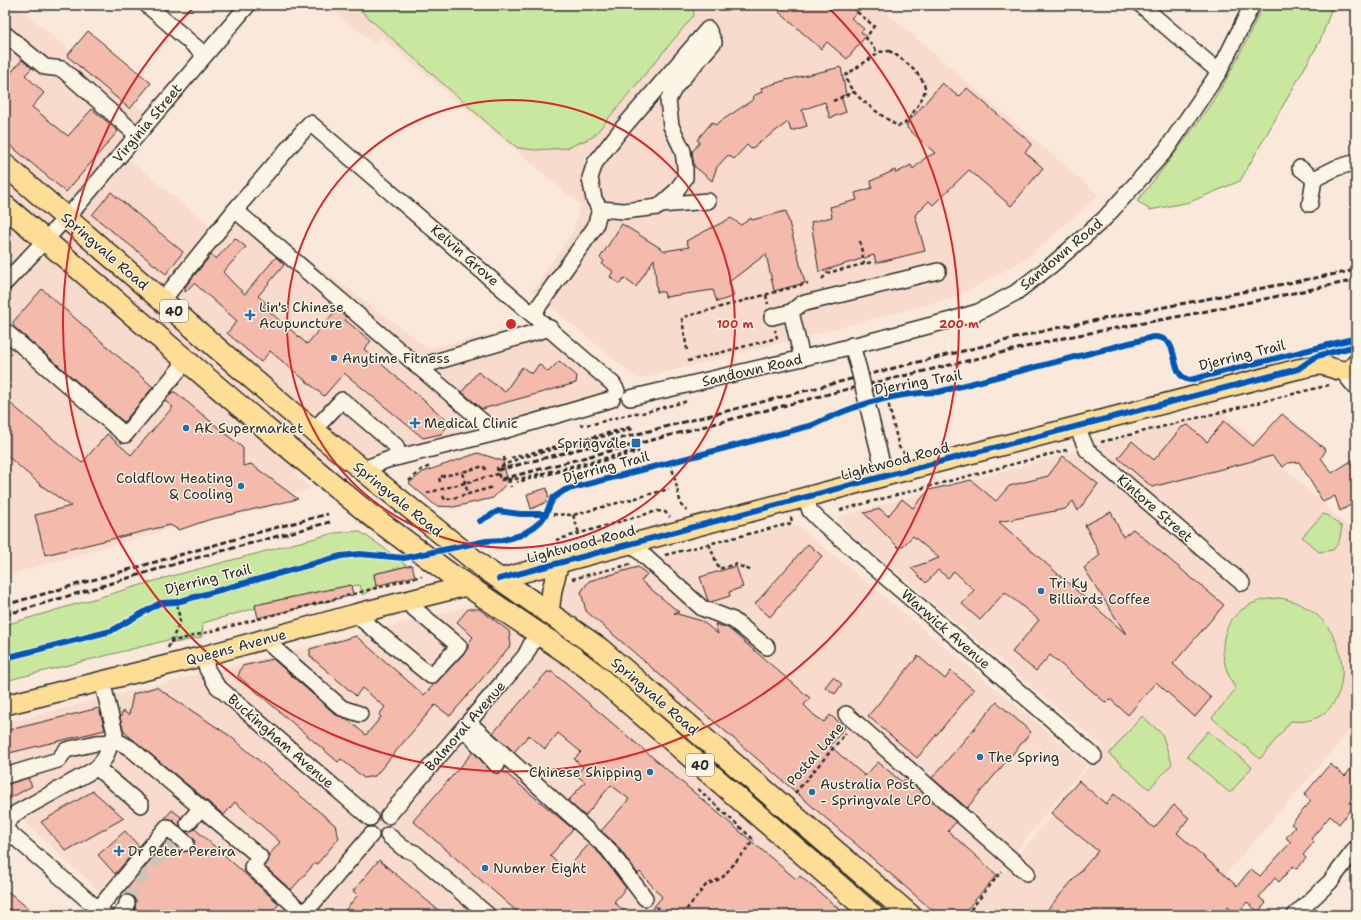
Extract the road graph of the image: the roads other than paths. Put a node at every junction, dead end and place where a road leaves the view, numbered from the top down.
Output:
1 (147, 5) edge
2 (248, 5) edge
3 (1141, 5) edge
4 (1252, 5) edge
5 (5, 34) edge
6 (205, 55) junction
7 (1219, 72) junction
8 (137, 135) junction
9 (1356, 162) edge
10 (5, 165) edge
11 (1300, 168) dead end
12 (1314, 179) junction
13 (708, 201) dead end
14 (1310, 204) dead end
15 (660, 205) junction
16 (5, 206) edge
17 (600, 209) junction
18 (235, 210) junction
19 (66, 217) junction
20 (44, 239) junction
21 (938, 271) dead end
22 (5, 283) edge
23 (162, 300) junction
24 (791, 312) junction
25 (532, 314) junction
26 (772, 317) road end
27 (550, 328) junction
28 (5, 331) edge
29 (852, 345) junction
30 (802, 358) junction
31 (187, 360) junction
32 (418, 367) junction
33 (1350, 368) edge
34 (1356, 388) edge
35 (614, 395) junction
36 (1077, 426) junction
37 (313, 430) junction
38 (496, 433) junction
39 (399, 457) junction
40 (362, 470) junction
41 (885, 476) junction
42 (806, 497) junction
43 (630, 543) junction
44 (559, 562) junction
45 (499, 578) junction
46 (1242, 583) dead end
47 (466, 586) junction
48 (405, 601) junction
49 (549, 612) junction
50 (355, 614) junction
51 (537, 633) junction
52 (265, 640) junction
53 (767, 647) dead end
54 (204, 656) junction
55 (102, 682) junction
56 (5, 705) edge
57 (360, 714) dead end
58 (851, 718) road end
59 (467, 725) junction
60 (110, 743) junction
61 (1094, 756) dead end
62 (497, 766) dead end
63 (97, 768) junction
64 (5, 776) edge
65 (141, 805) dead end
66 (201, 808) junction
67 (388, 816) junction
68 (370, 818) junction
69 (188, 823) tunnel mouth
70 (5, 825) edge
71 (5, 829) edge
72 (371, 835) junction
73 (388, 835) junction
74 (186, 843) dead end
75 (1356, 848) edge
76 (1027, 873) dead end
77 (645, 898) dead end
78 (102, 912) edge
79 (304, 914) edge
80 (488, 915) edge
81 (873, 915) edge
82 (910, 915) edge
83 (1295, 915) edge

1 - 6 street
2 - 6 street, Virginia Street
3 - 7 street
4 - 7 street, Sandown Road
5 - 8 street
6 - 8 street, Virginia Street
7 - 29 street, Sandown Road
8 - 19 street, Virginia Street
9 - 12 street
10 - 19 highway, Springvale Road / 40
11 - 12 street
12 - 14 street
13 - 15 street
15 - 17 street
15 - 17 street
16 - 20 highway, Springvale Road / 40
17 - 25 street
18 - 23 street
18 - 25 street, Kelvin Grove
18 - 32 street
19 - 20 street, Virginia Street
19 - 23 highway, Springvale Road / 40
20 - 22 street, Virginia Street
20 - 31 highway, Springvale Road / 40
21 - 24 street
23 - 37 highway, Springvale Road / 40
24 - 26 street
24 - 30 street
25 - 27 street, Kelvin Grove
27 - 32 street
27 - 35 street, Kelvin Grove
28 - 31 street
29 - 30 street, Sandown Road
29 - 41 street, bridge
30 - 35 street, Sandown Road
31 - 47 highway, Springvale Road / 40
32 - 38 street
33 - 34 street
33 - 36 main road, Lightwood Road
35 - 38 street
36 - 41 main road, Lightwood Road
36 - 46 street, Kintore Street
37 - 39 street
37 - 40 highway, Springvale Road / 40
38 - 39 street
39 - 40 street
40 - 45 highway, Springvale Road / 40
41 - 42 main road, Lightwood Road
42 - 43 main road, Lightwood Road
42 - 61 street, Warwick Avenue
43 - 44 main road, Lightwood Road
43 - 53 street
44 - 45 main road, Lightwood Road
44 - 49 main road
45 - 47 highway
45 - 49 highway, Springvale Road / 40
47 - 48 main road, Queens Avenue
47 - 51 highway, Springvale Road / 40
48 - 50 main road, Queens Avenue
48 - 50 street
49 - 82 highway, Springvale Road / 40
50 - 52 main road, Queens Avenue
51 - 59 street, Balmoral Avenue
51 - 81 highway, Springvale Road / 40
52 - 54 main road, Queens Avenue
52 - 57 street
54 - 55 main road, Queens Avenue
54 - 68 street, Buckingham Avenue
55 - 56 main road, Queens Avenue
55 - 60 street
58 - 76 street
59 - 62 street
59 - 67 street, Balmoral Avenue
59 - 77 street
60 - 63 street
60 - 64 street
60 - 66 street
63 - 65 street
63 - 70 street
66 - 69 street
66 - 79 street
67 - 68 street
67 - 73 street
68 - 72 street
71 - 78 street
72 - 73 street
72 - 79 street
73 - 80 street
74 - 78 street
75 - 83 street

